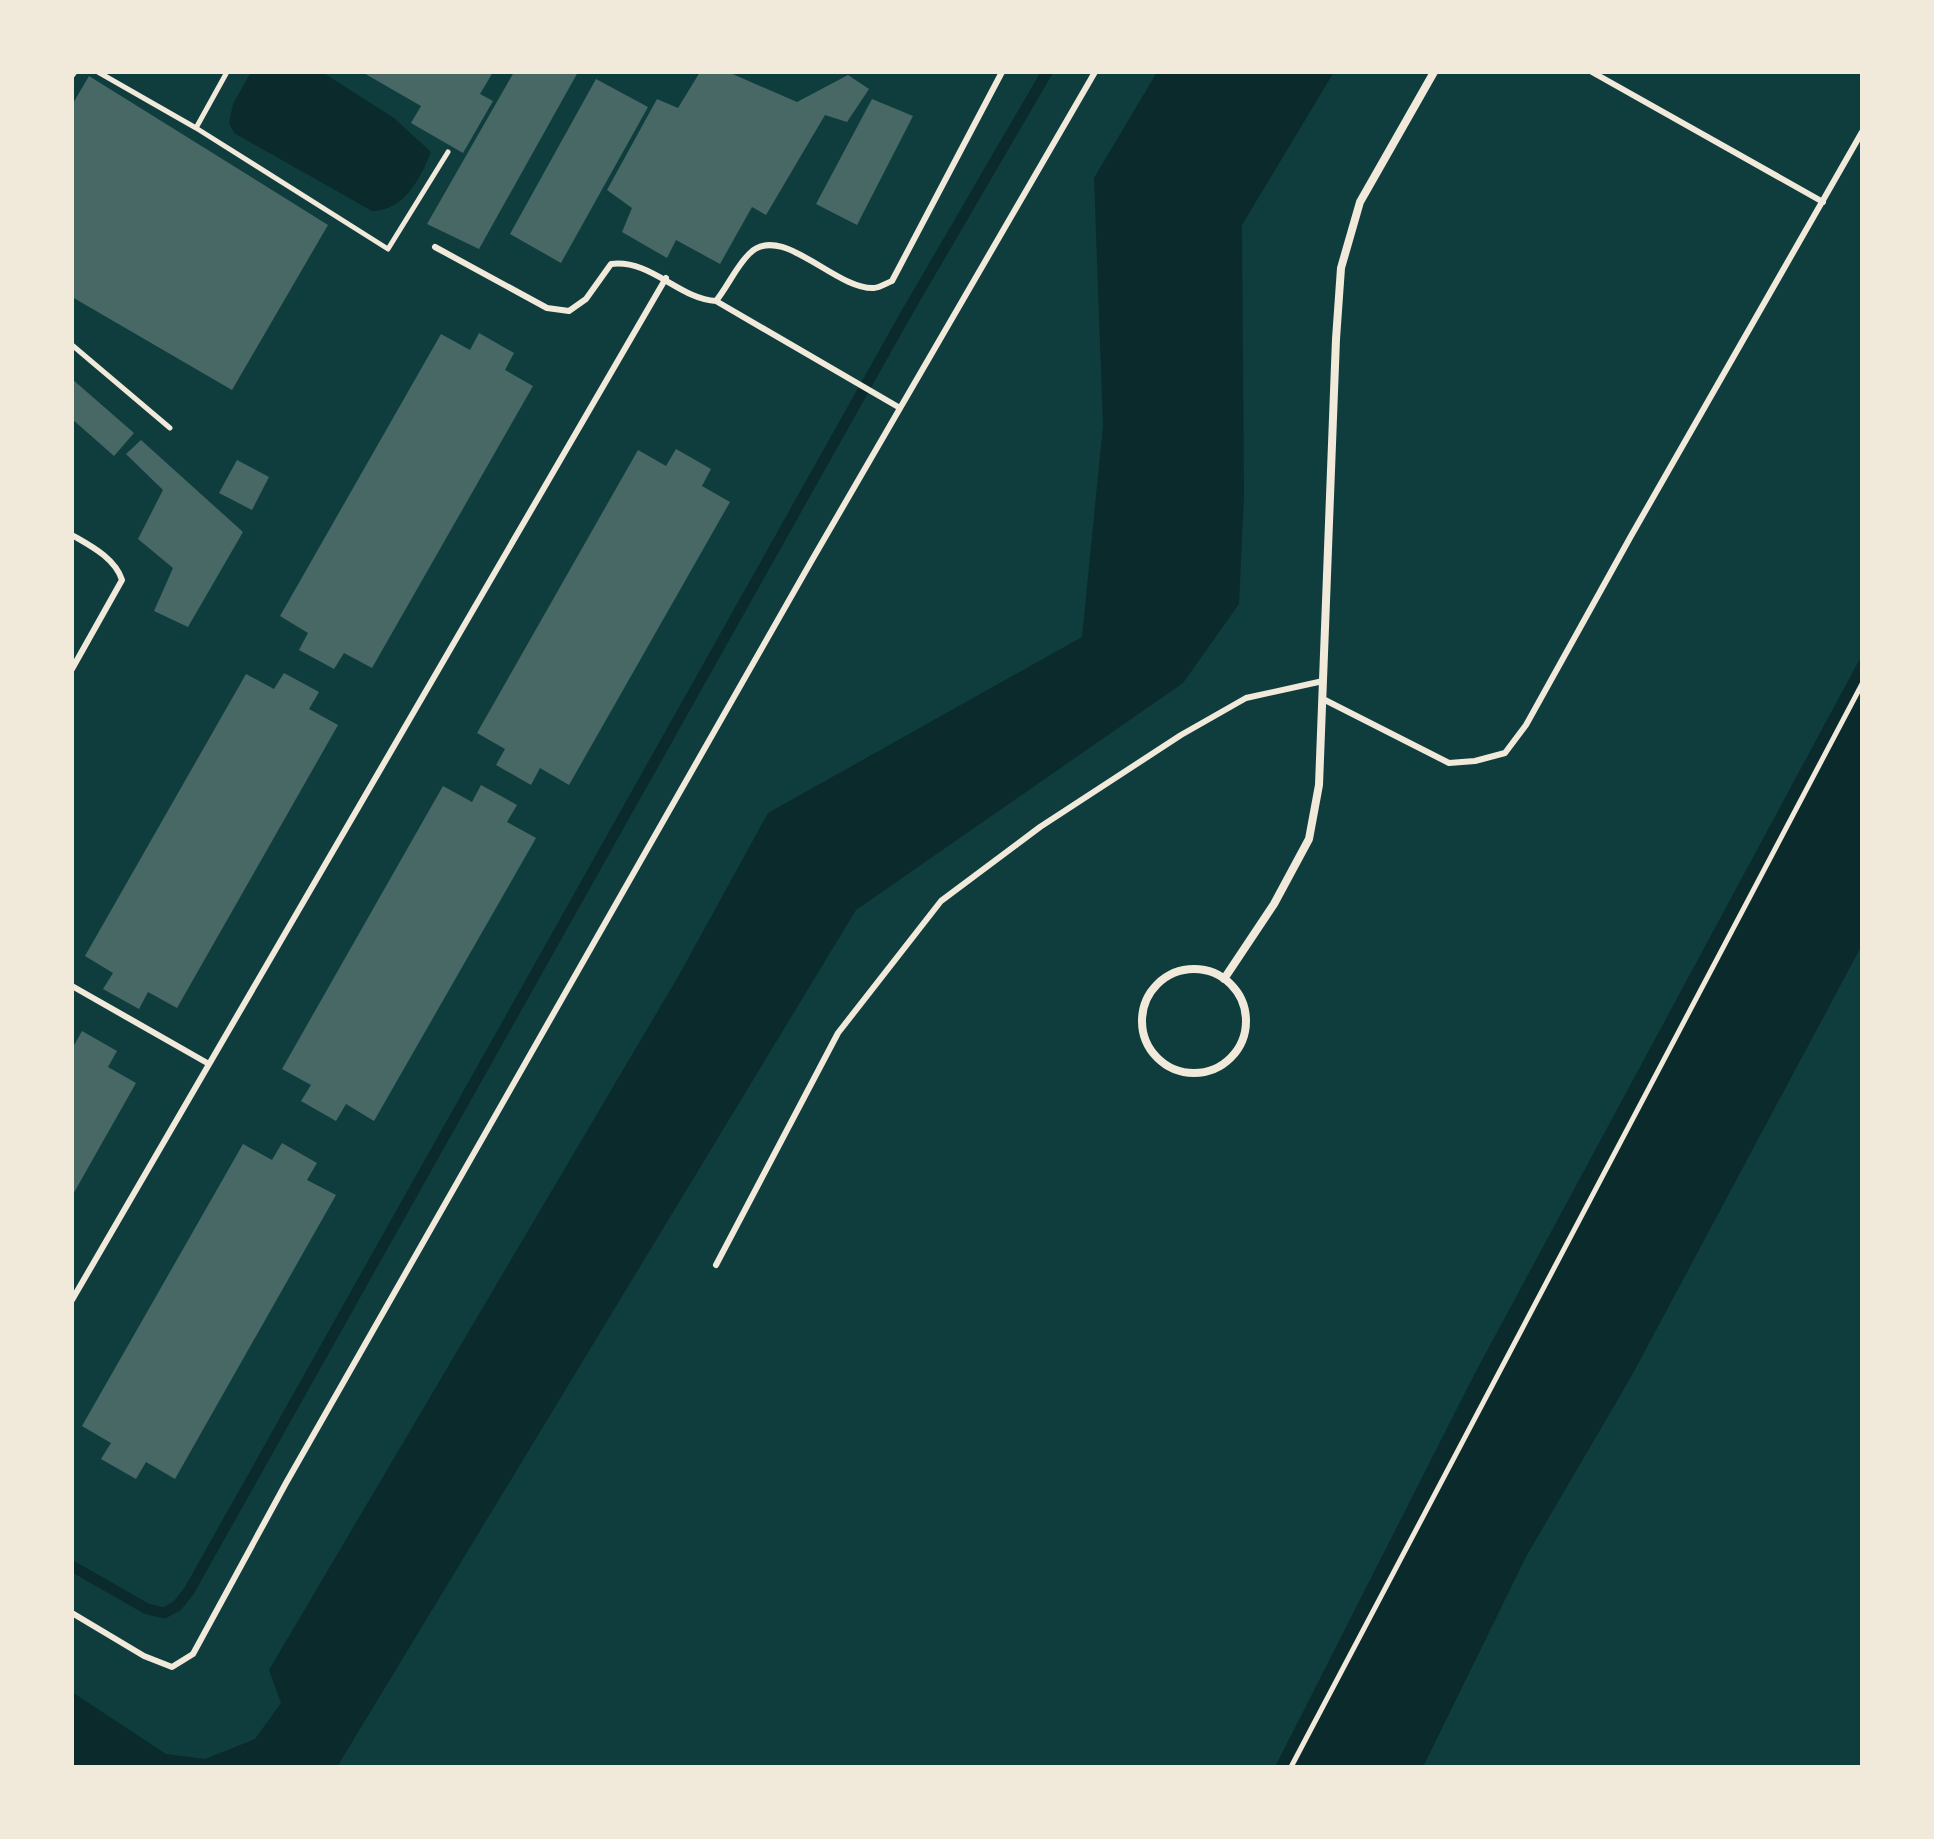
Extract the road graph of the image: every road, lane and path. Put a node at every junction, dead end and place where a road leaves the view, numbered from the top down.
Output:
1 (98, 72) edge
2 (227, 72) edge
3 (1002, 72) edge
4 (1095, 72) edge
5 (1434, 72) edge
6 (1592, 72) edge
7 (196, 128) junction
8 (1862, 132) edge
9 (448, 152) dead end
10 (1823, 202) junction
11 (435, 247) dead end
12 (666, 278) junction
13 (716, 301) junction
14 (72, 345) edge
15 (900, 408) junction
16 (170, 428) dead end
17 (72, 535) edge
18 (72, 669) edge
19 (1323, 681) junction
20 (1862, 684) edge
21 (1323, 699) junction
22 (1224, 979) junction
23 (72, 986) edge
24 (209, 1064) junction
25 (716, 1265) dead end
26 (72, 1300) edge
27 (72, 1613) edge
28 (1291, 1767) edge

1 - 7 path
2 - 7 path
3 - 13 lane
4 - 15 lane
5 - 19 street
6 - 10 lane
7 - 9 path
8 - 10 lane
10 - 21 lane
11 - 12 lane
12 - 13 lane
12 - 24 lane
13 - 15 lane
14 - 16 path
15 - 27 lane
17 - 18 lane
19 - 21 street
19 - 25 lane
20 - 28 path
21 - 22 street
22 - 22 street
23 - 24 lane
24 - 26 lane

